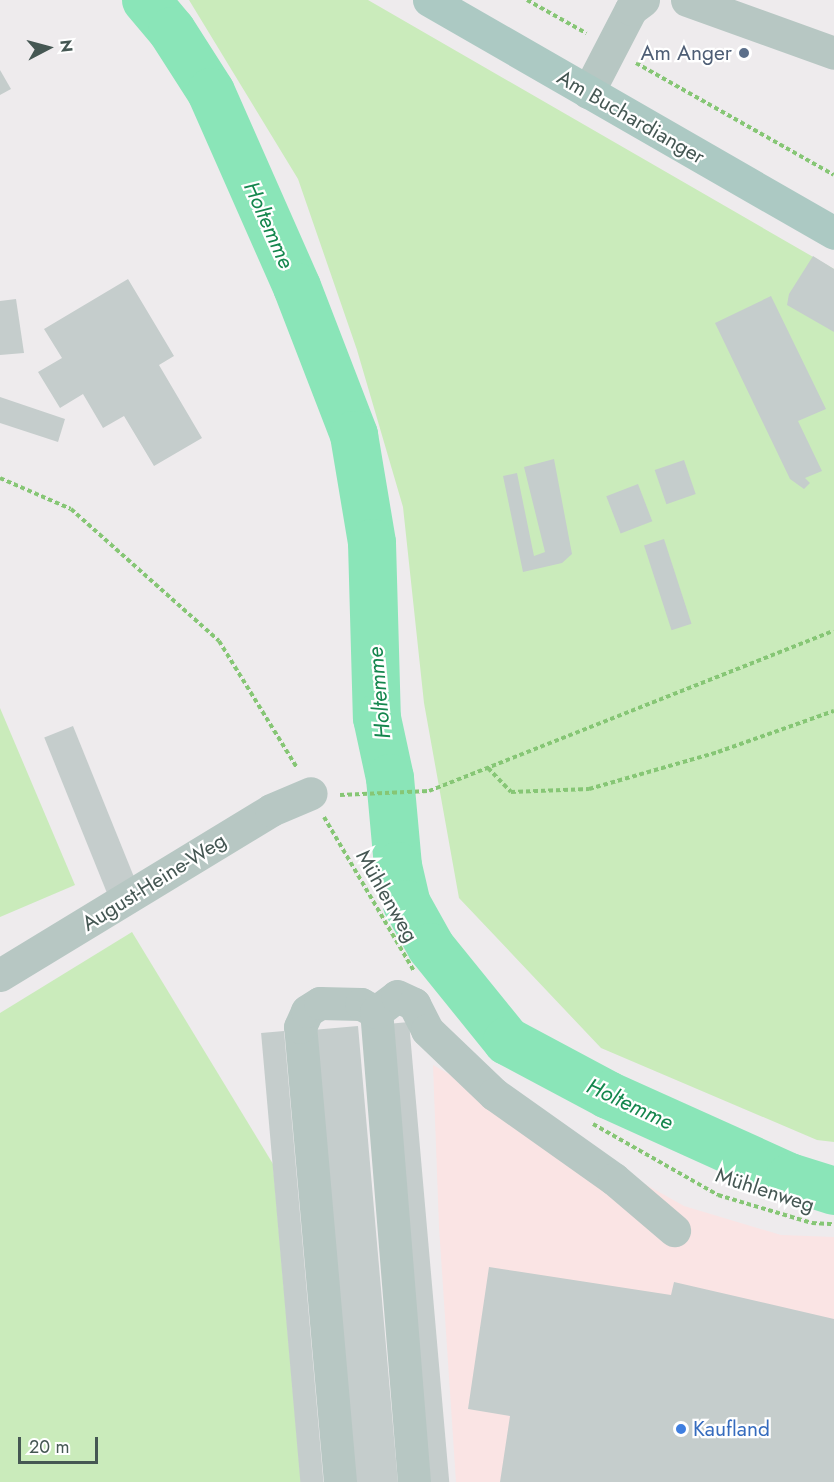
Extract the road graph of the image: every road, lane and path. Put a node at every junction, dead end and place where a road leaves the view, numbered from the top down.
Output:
1 (429, 0) edge
2 (527, 0) edge
3 (643, 0) edge
4 (687, 0) edge
5 (609, 47) junction
6 (834, 53) edge
7 (588, 92) junction
8 (834, 175) edge
9 (834, 233) edge
10 (0, 478) edge
11 (834, 632) edge
12 (834, 711) edge
13 (488, 768) junction
14 (321, 795) junction
15 (0, 975) edge
16 (420, 982) dead end
17 (376, 1012) junction
18 (589, 1122) dead end
19 (834, 1224) edge
20 (674, 1230) dead end
21 (340, 1482) edge
22 (414, 1482) edge

1 - 7 main road, Am Buchardianger
2 - 5 path
3 - 5 lane
4 - 6 lane
5 - 7 lane
5 - 8 path
7 - 9 main road, Am Buchardianger
10 - 14 path, Mühlenweg
11 - 13 path
12 - 13 path
13 - 14 path
14 - 15 lane, August-Heine-Weg
14 - 16 path, Mühlenweg
17 - 20 lane
17 - 21 lane
17 - 22 lane
18 - 19 path, Mühlenweg

